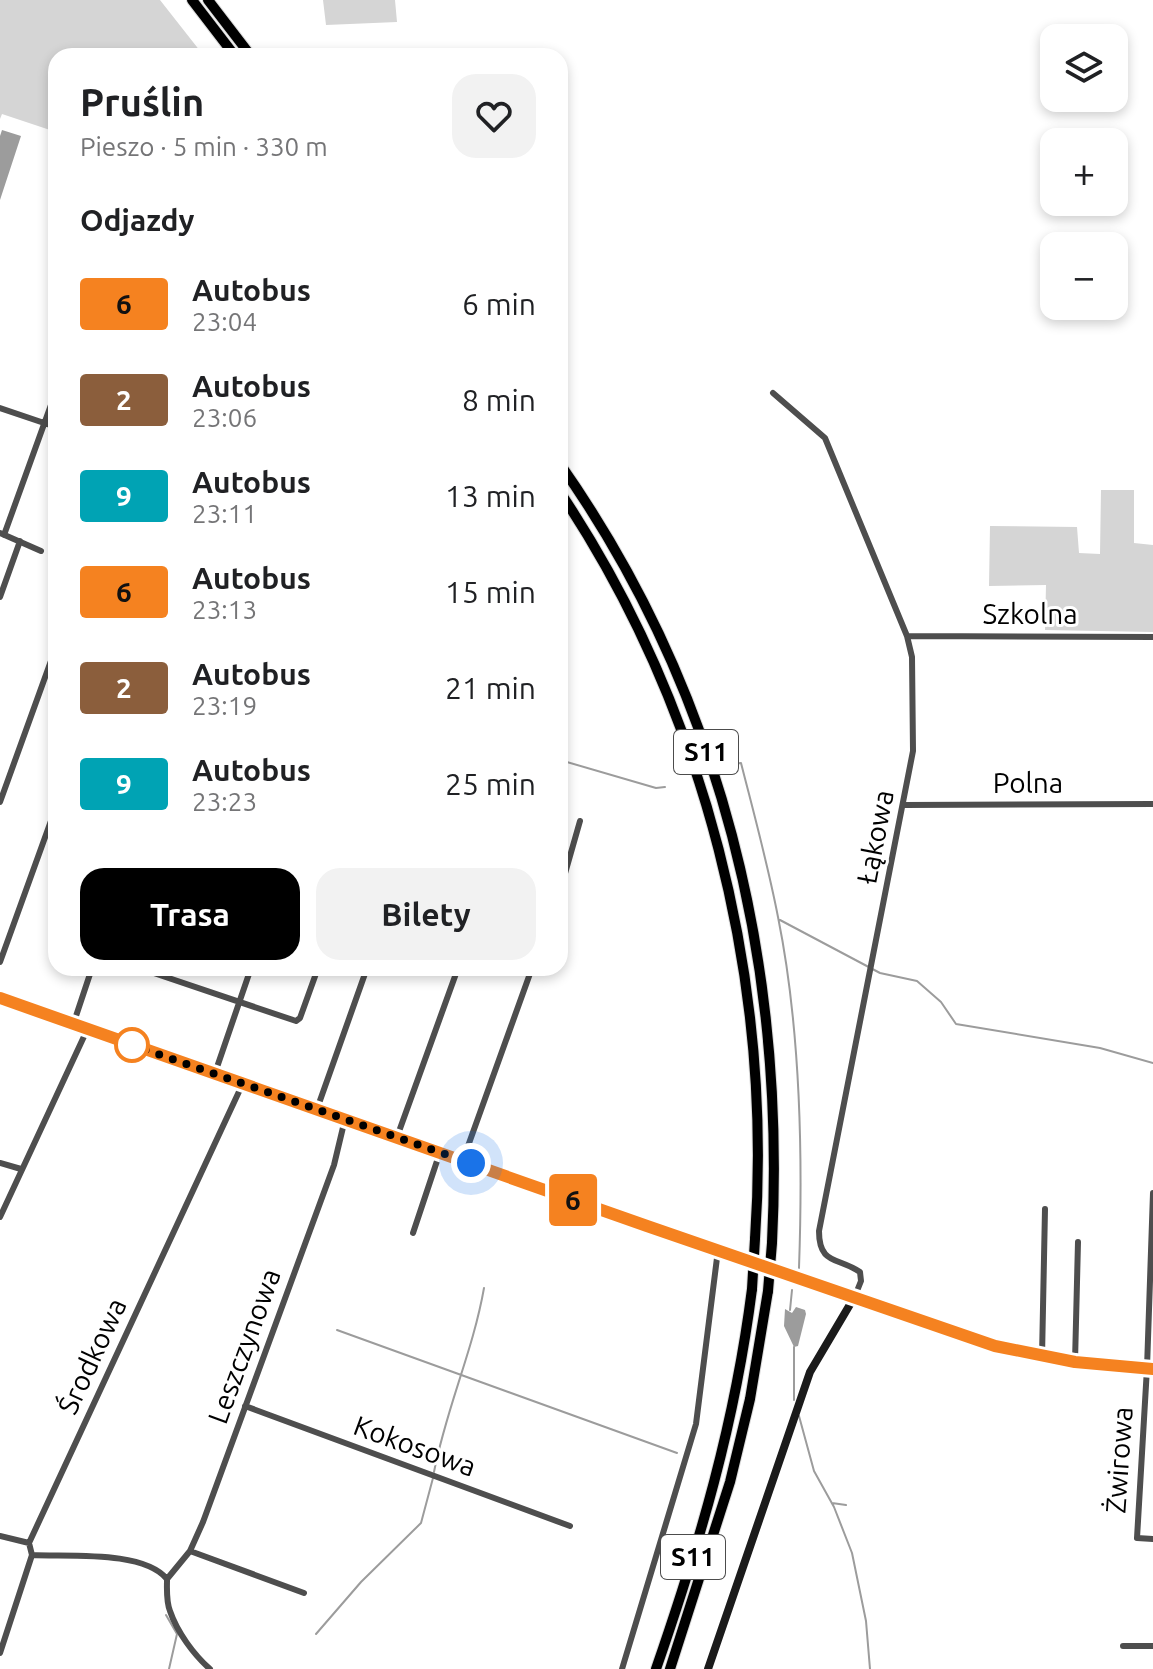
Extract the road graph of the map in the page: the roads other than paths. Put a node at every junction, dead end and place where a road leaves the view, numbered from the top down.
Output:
1 (192, 0) edge
2 (208, 0) edge
3 (229, 48) edge
4 (245, 48) edge
5 (773, 393) dead end
6 (0, 408) edge
7 (48, 412) edge
8 (44, 423) junction
9 (48, 424) edge
10 (568, 477) edge
11 (568, 505) edge
12 (2, 534) edge
13 (20, 541) junction
14 (41, 551) dead end
15 (0, 597) edge
16 (907, 636) junction
17 (1153, 637) edge
18 (48, 669) edge
19 (0, 802) edge
20 (1153, 804) edge
21 (904, 805) junction
22 (580, 821) dead end
23 (48, 829) edge
24 (568, 863) edge
25 (0, 962) edge
26 (89, 976) edge
27 (162, 976) edge
28 (248, 976) edge
29 (315, 976) edge
30 (364, 976) edge
31 (455, 976) edge
32 (529, 976) edge
33 (168, 978) joint
34 (0, 998) edge
35 (238, 1002) junction
36 (73, 1025) junction
37 (87, 1030) junction
38 (215, 1073) junction
39 (243, 1083) junction
40 (317, 1109) junction
41 (345, 1119) junction
42 (397, 1137) junction
43 (440, 1152) junction
44 (463, 1160) junction
45 (0, 1163) edge
46 (21, 1169) junction
47 (1153, 1193) edge
48 (3, 1202) edge
49 (1045, 1209) dead end
50 (0, 1217) edge
51 (413, 1233) dead end
52 (1078, 1242) dead end
53 (718, 1250) junction
54 (855, 1296) junction
55 (1042, 1357) junction
56 (1075, 1362) junction
57 (1150, 1368) edge
58 (245, 1406) junction
59 (570, 1526) dead end
60 (0, 1536) edge
61 (1153, 1539) edge
62 (29, 1543) junction
63 (190, 1551) junction
64 (32, 1555) junction
65 (167, 1579) junction
66 (304, 1593) dead end
67 (4, 1627) edge
68 (1123, 1646) dead end
69 (1153, 1646) edge
70 (0, 1653) edge
71 (210, 1669) edge
72 (622, 1669) edge
73 (656, 1669) edge
74 (670, 1669) edge
75 (708, 1669) edge

1 - 3 highway
2 - 4 highway
5 - 16 street, Łąkowa
6 - 8 street
7 - 8 street
8 - 9 street
8 - 12 street
10 - 74 highway, S11, bridge
11 - 73 highway, S11, bridge
12 - 13 street
13 - 14 street
13 - 15 street
16 - 17 street, Szkolna
16 - 21 street, Łąkowa
18 - 19 street
20 - 21 street, Polna
21 - 54 street, Łąkowa
22 - 24 street
23 - 25 street
26 - 36 street
27 - 33 street
28 - 35 street
29 - 35 street
30 - 40 street
31 - 42 street
32 - 44 street
33 - 35 street
34 - 36 street
35 - 38 street
36 - 37 street
37 - 38 street
37 - 46 street
38 - 39 street
39 - 40 street
39 - 62 street, Środkowa
40 - 41 street
41 - 42 street
41 - 58 street, Leszczynowa
42 - 43 street
43 - 44 street
43 - 51 street
44 - 53 street
45 - 46 street
46 - 48 street
47 - 57 street
48 - 50 street
49 - 55 street
52 - 56 street
53 - 54 street
53 - 72 street
54 - 55 street
54 - 75 street
55 - 56 street
56 - 57 street
57 - 61 street, Żwirowa
58 - 59 street, Kokosowa
58 - 63 street, Leszczynowa
60 - 62 street
62 - 64 street
63 - 65 street, Leszczynowa
63 - 66 street
64 - 65 street
64 - 67 street
65 - 71 street
67 - 70 street
68 - 69 street

